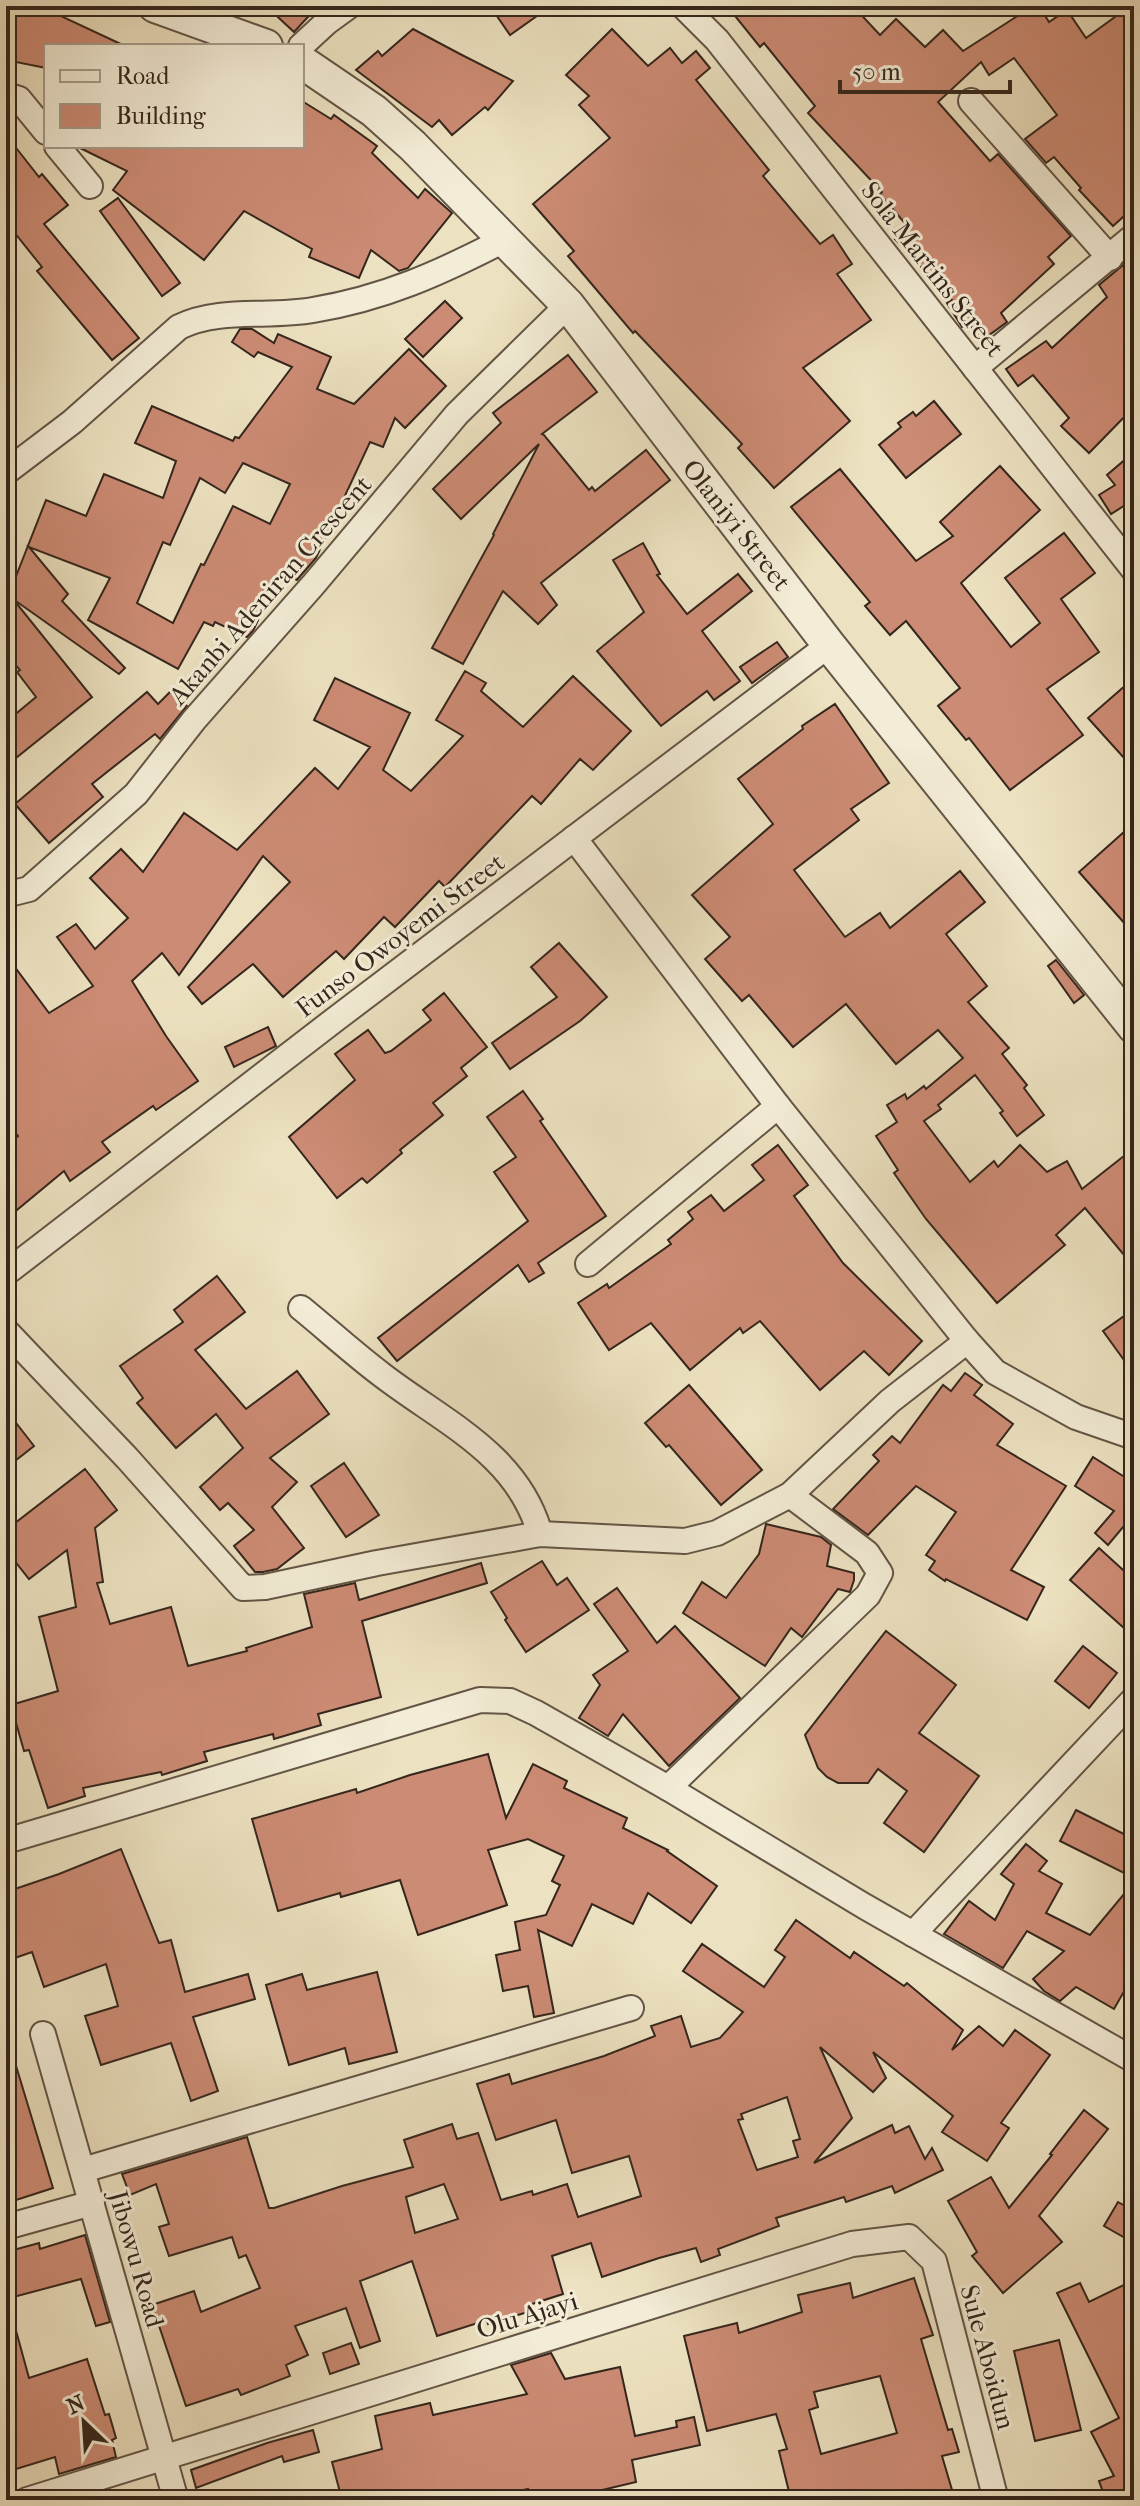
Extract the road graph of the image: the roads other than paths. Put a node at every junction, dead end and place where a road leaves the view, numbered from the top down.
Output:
1 (155, 6) edge
2 (349, 6) edge
3 (683, 6) edge
4 (260, 44) edge
5 (303, 44) edge
6 (304, 63) edge
7 (6, 95) edge
8 (971, 101) dead end
9 (44, 130) edge
10 (59, 148) edge
11 (90, 186) dead end
12 (1134, 236) edge
13 (504, 240) junction
14 (1110, 258) junction
15 (568, 305) junction
16 (975, 368) junction
17 (6, 472) edge
18 (1134, 570) edge
19 (829, 645) junction
20 (574, 838) junction
21 (6, 888) edge
22 (1134, 1027) edge
23 (778, 1106) junction
24 (588, 1264) dead end
25 (6, 1273) edge
26 (301, 1308) dead end
27 (6, 1331) edge
28 (967, 1341) junction
29 (1134, 1437) edge
30 (790, 1495) junction
31 (540, 1534) junction
32 (1134, 1699) edge
33 (668, 1788) junction
34 (6, 1841) edge
35 (913, 1934) junction
36 (631, 2008) dead end
37 (43, 2034) dead end
38 (1134, 2060) edge
39 (83, 2170) junction
40 (92, 2203) junction
41 (6, 2227) edge
42 (909, 2237) joint
43 (163, 2457) junction
44 (27, 2500) edge
45 (176, 2500) edge
46 (996, 2500) edge

1 - 4 street
2 - 5 street
3 - 16 street, Sola Martins Street
6 - 13 street, Olaniyi Street
7 - 9 street
8 - 14 street
10 - 11 street
12 - 14 street
13 - 15 street, Olaniyi Street
13 - 17 street
14 - 16 street
15 - 19 street, Olaniyi Street
15 - 21 street, Akanbi Adeniran Crescent
16 - 18 street, Sola Martins Street
19 - 20 street, Funso Owoyemi Street
19 - 22 street, Olaniyi Street
20 - 23 street
20 - 25 street, Funso Owoyemi Street
23 - 24 street
23 - 28 street
26 - 31 street
27 - 31 street
28 - 29 street
28 - 30 street
30 - 31 street
30 - 33 street
32 - 35 street
33 - 34 street
33 - 35 street
35 - 38 street
36 - 39 street
37 - 39 street, Jibowu Road
39 - 40 street, Jibowu Road
40 - 41 street
40 - 43 street, Jibowu Road
42 - 43 street, Olu Ajayi
42 - 46 street, Sule Aboidun
43 - 44 street, Olu Ajayi
43 - 45 street, Jibowu Road

